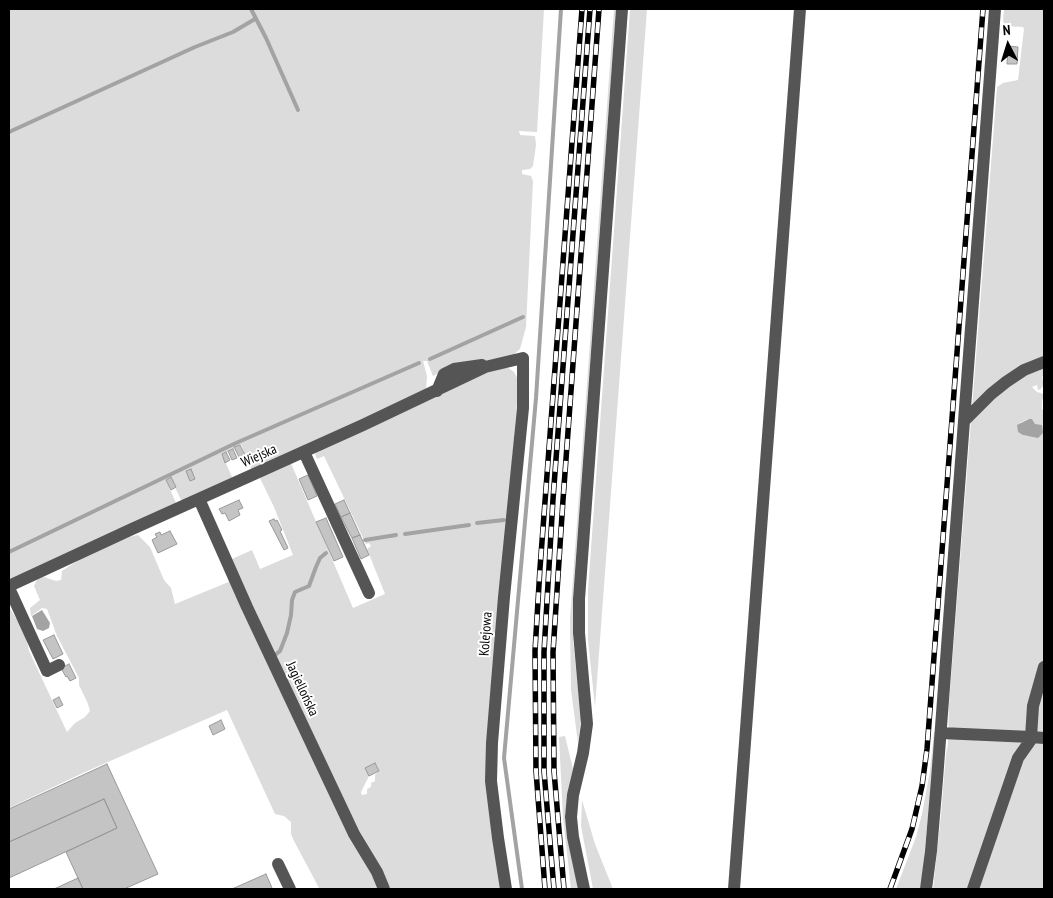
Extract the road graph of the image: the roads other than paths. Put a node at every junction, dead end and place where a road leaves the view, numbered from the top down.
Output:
1 (622, 9) edge
2 (800, 9) edge
3 (995, 9) edge
4 (523, 358) joint
5 (505, 362) junction
6 (1044, 362) edge
7 (523, 380) junction
8 (964, 421) junction
9 (304, 452) junction
10 (199, 499) junction
11 (9, 587) edge
12 (369, 593) dead end
13 (59, 665) dead end
14 (1044, 667) edge
15 (941, 733) junction
16 (1031, 737) junction
17 (1044, 738) edge
18 (278, 864) dead end
19 (290, 889) edge
20 (384, 889) edge
21 (506, 889) edge
22 (584, 889) edge
23 (734, 889) edge
24 (926, 889) edge
25 (973, 889) edge

1 - 22 street
2 - 23 street
3 - 8 street
4 - 5 street, Wiejska
4 - 7 street, Kolejowa
5 - 7 street
5 - 9 street, Wiejska
6 - 8 street
7 - 21 street, Kolejowa
8 - 15 street
9 - 10 street, Wiejska
9 - 12 street
10 - 11 street, Wiejska
10 - 20 street, Jagiellońska
11 - 13 street
14 - 16 street
15 - 16 street
15 - 24 street
16 - 17 street
16 - 25 street
18 - 19 street

